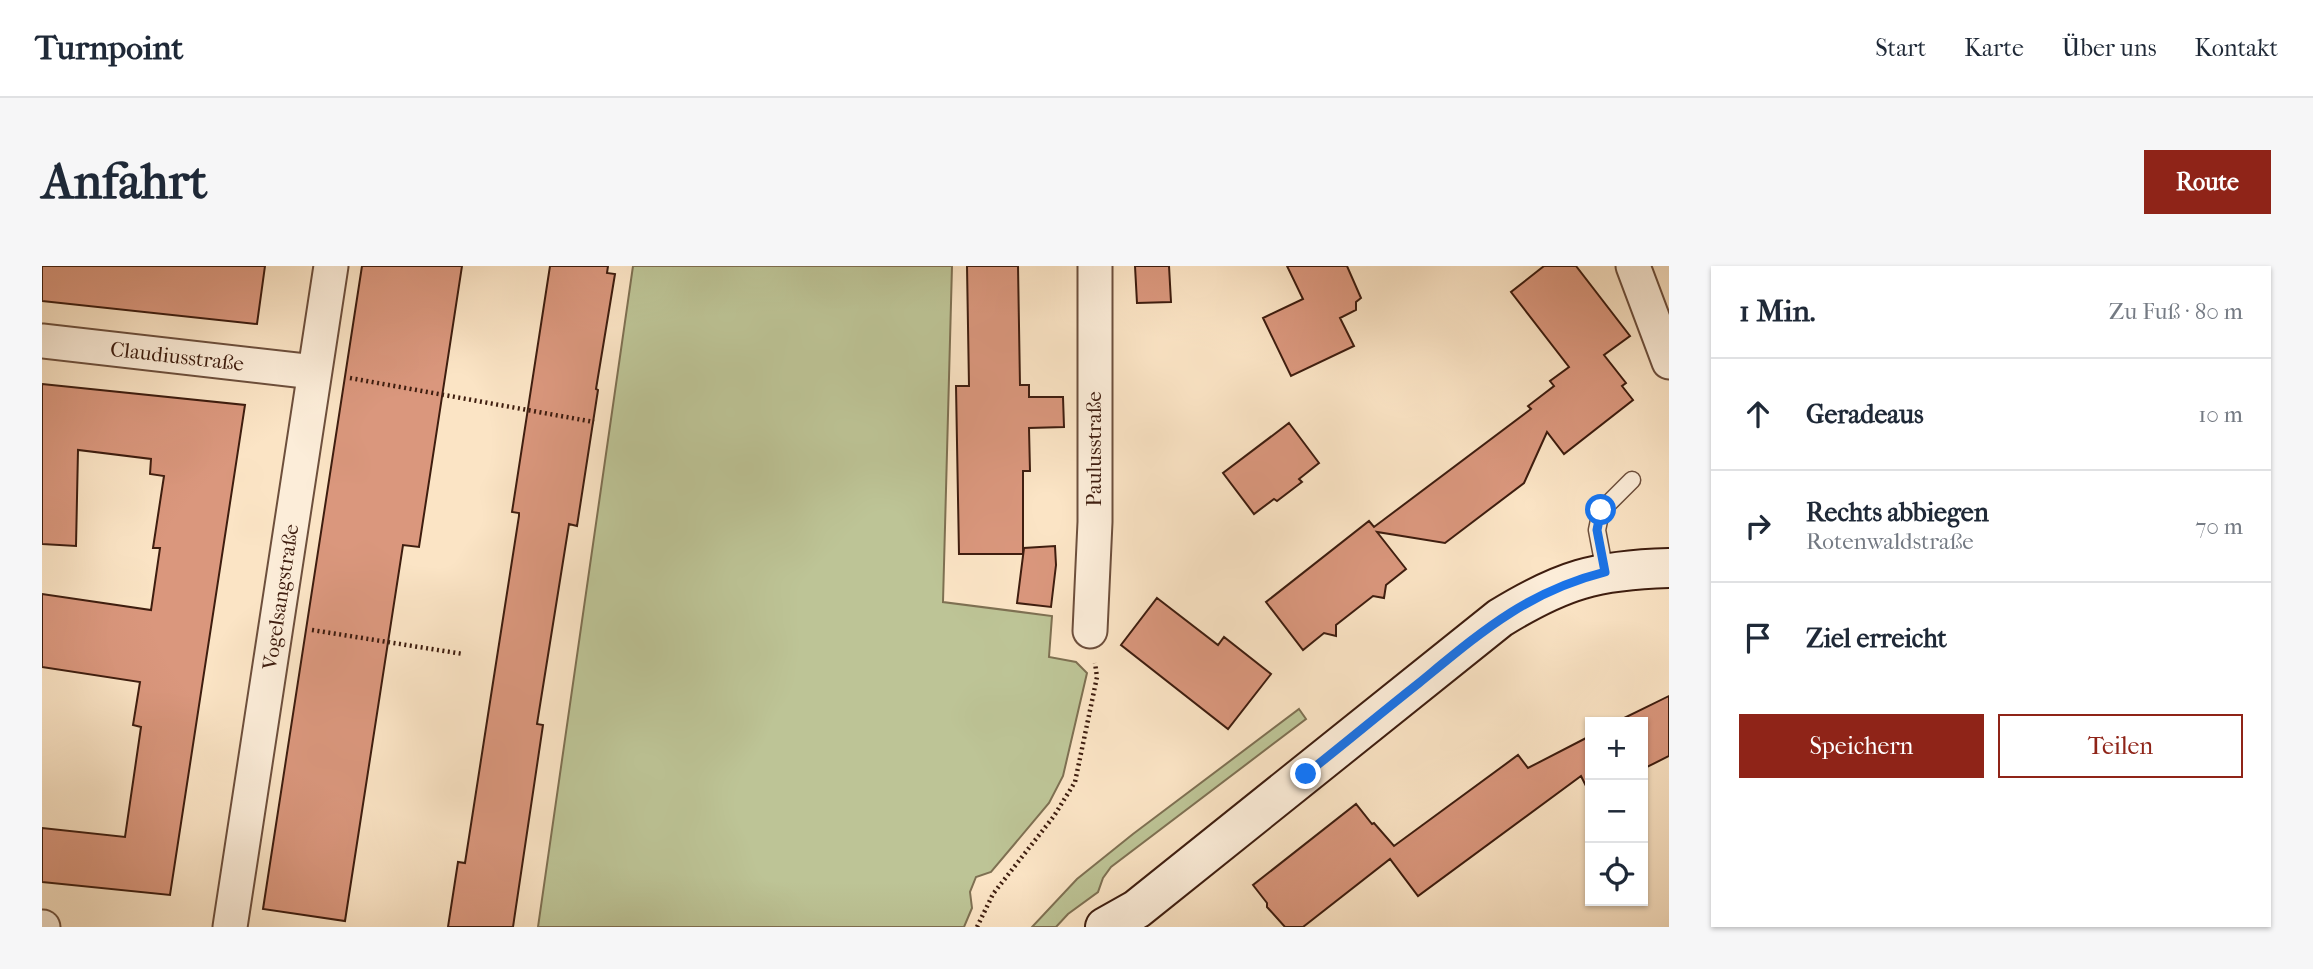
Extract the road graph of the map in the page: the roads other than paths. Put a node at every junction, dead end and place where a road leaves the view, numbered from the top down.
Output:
1 (331, 266) edge
2 (1095, 266) edge
3 (1633, 266) edge
4 (42, 341) edge
5 (1669, 362) edge
6 (314, 372) junction
7 (1632, 480) dead end
8 (1669, 568) edge
9 (1605, 572) junction
10 (1090, 631) dead end
11 (1123, 921) edge
12 (230, 927) edge

1 - 6 street, Vogelsangstraße
2 - 10 street, Paulusstraße
3 - 5 street
4 - 6 street, Claudiusstraße
6 - 12 street, Vogelsangstraße
7 - 9 lane
8 - 9 main road
9 - 11 main road

